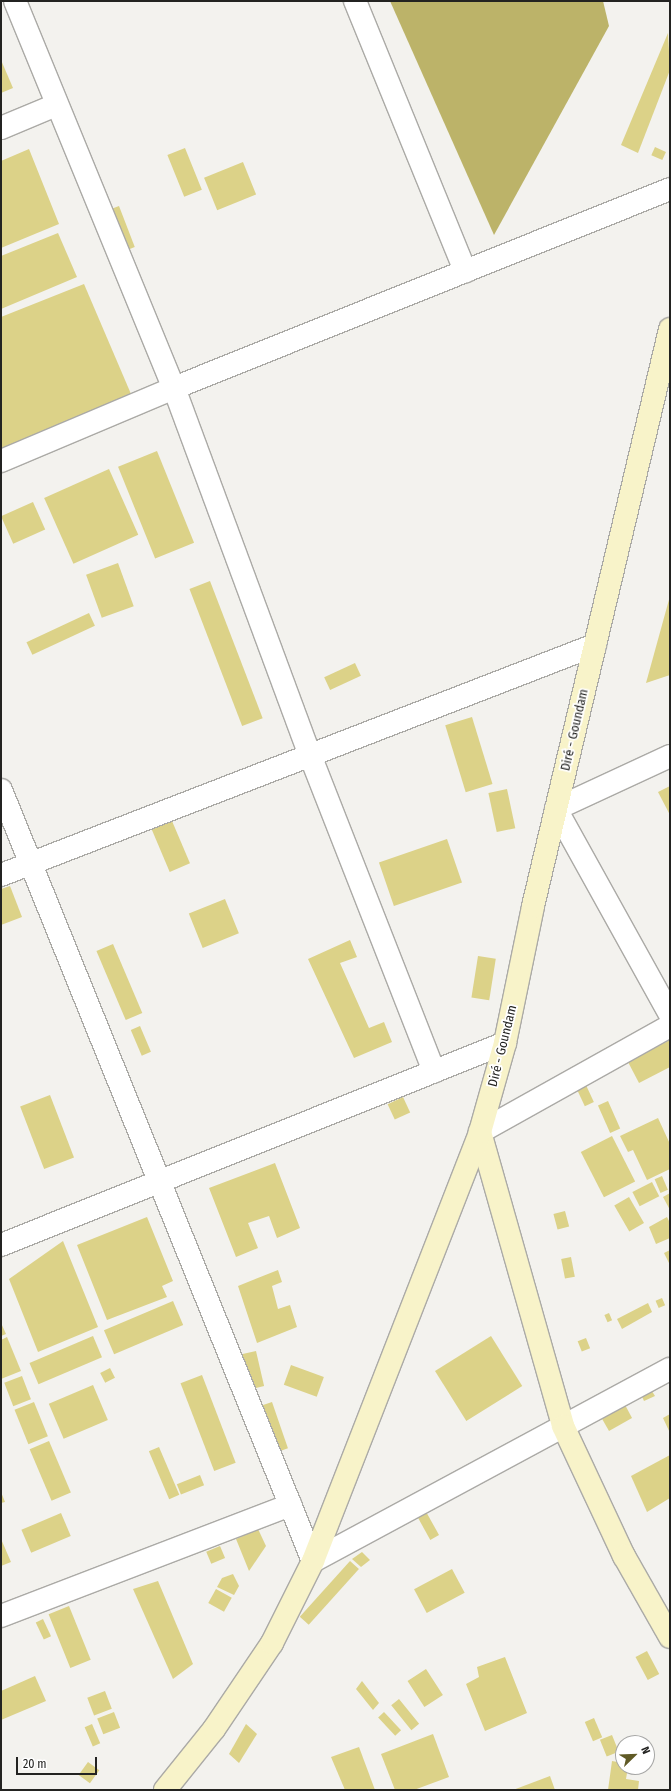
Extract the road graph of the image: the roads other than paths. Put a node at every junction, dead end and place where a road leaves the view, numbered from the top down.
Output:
1 (15, 1) edge
2 (355, 1) edge
3 (56, 105) junction
4 (1, 128) edge
5 (670, 189) edge
6 (465, 271) junction
7 (670, 329) edge
8 (174, 388) junction
9 (1, 461) edge
10 (595, 645) junction
11 (310, 755) junction
12 (670, 756) edge
13 (1, 790) edge
14 (556, 808) junction
15 (29, 864) junction
16 (1, 875) edge
17 (670, 1015) edge
18 (670, 1026) edge
19 (505, 1043) junction
20 (434, 1072) junction
21 (480, 1132) junction
22 (159, 1182) junction
23 (1, 1245) edge
24 (670, 1369) edge
25 (563, 1426) junction
26 (290, 1505) junction
27 (313, 1561) junction
28 (1, 1616) edge
29 (670, 1637) edge
30 (165, 1790) edge

1 - 3 street
2 - 6 street
3 - 4 street
3 - 8 street
5 - 6 street
6 - 8 street
7 - 10 main road, Diré - Goundam
8 - 9 street
8 - 11 street
10 - 11 street
10 - 14 main road, Diré - Goundam
11 - 15 street
11 - 20 street
12 - 14 street
13 - 15 street
14 - 17 street
14 - 19 main road, Diré - Goundam
15 - 16 street
15 - 22 street
18 - 21 street
19 - 20 street
19 - 21 main road, Diré - Goundam
20 - 22 street
21 - 25 main road
21 - 27 main road, Diré - Goundam
22 - 23 street
22 - 26 street
24 - 25 street
25 - 27 street
25 - 29 main road
26 - 27 street
26 - 28 street
27 - 30 main road, Diré - Goundam

